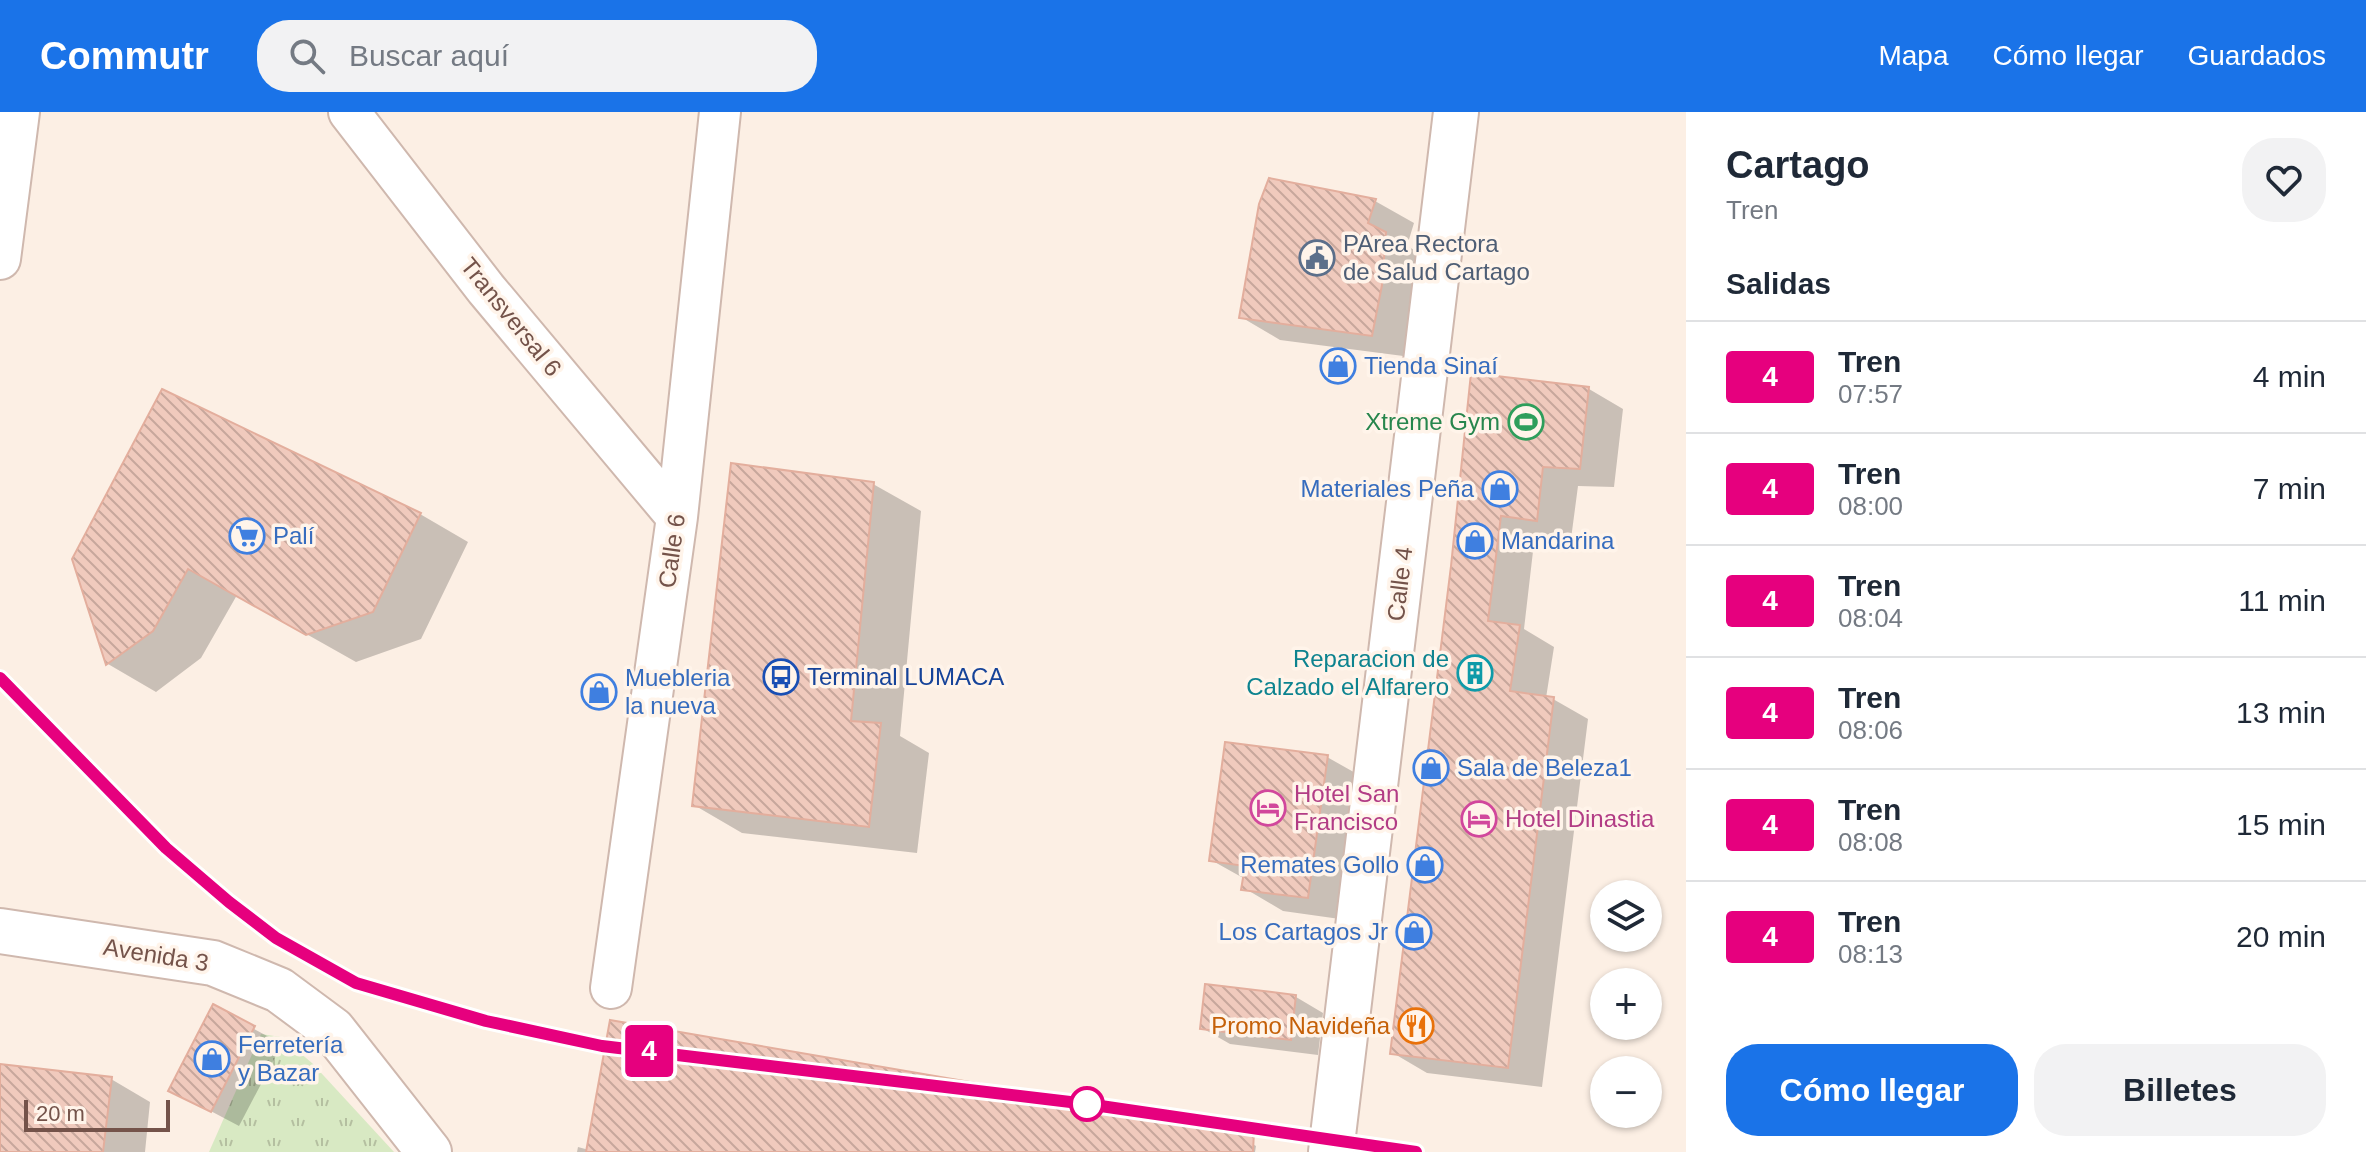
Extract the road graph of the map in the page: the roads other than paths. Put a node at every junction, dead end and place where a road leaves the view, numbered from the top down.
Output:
1 (19, 112) edge
2 (349, 112) edge
3 (720, 112) edge
4 (1456, 112) edge
5 (0, 259) edge
6 (677, 517) junction
7 (0, 931) edge
8 (611, 988) dead end
9 (429, 1152) edge
10 (1331, 1152) edge

1 - 5 street
2 - 6 street, Transversal 6
3 - 6 street, Calle 6
4 - 10 street, Calle 4
6 - 8 street, Calle 6
7 - 9 street, Avenida 3

